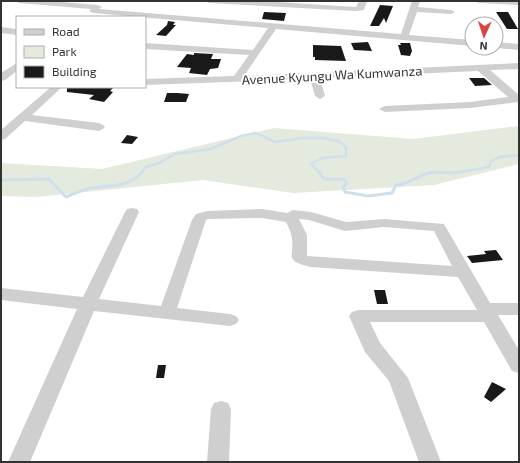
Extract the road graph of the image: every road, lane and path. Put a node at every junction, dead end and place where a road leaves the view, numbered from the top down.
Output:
1 (19, 1) edge
2 (106, 1) edge
3 (210, 1) edge
4 (363, 1) edge
5 (479, 1) edge
6 (82, 3) edge
7 (257, 3) edge
8 (519, 3) edge
9 (315, 4) edge
10 (415, 5) edge
11 (97, 12) edge
12 (451, 12) dead end
13 (87, 16) edge
14 (274, 26) junction
15 (1, 30) edge
16 (16, 32) edge
17 (404, 37) junction
18 (464, 42) edge
19 (146, 46) edge
20 (504, 46) edge
21 (519, 47) edge
22 (255, 53) junction
23 (519, 66) edge
24 (1, 67) edge
25 (481, 68) junction
26 (15, 69) edge
27 (314, 75) junction
28 (1, 78) edge
29 (237, 79) junction
30 (146, 82) edge
31 (55, 88) edge
32 (320, 96) dead end
33 (518, 99) edge
34 (384, 109) dead end
35 (24, 117) junction
36 (99, 127) dead end
37 (1, 136) edge
38 (132, 212) dead end
39 (293, 214) dead end
40 (463, 272) junction
41 (1, 294) edge
42 (88, 304) junction
43 (519, 309) edge
44 (167, 313) junction
45 (487, 313) junction
46 (230, 320) dead end
47 (517, 357) edge
48 (221, 409) dead end
49 (19, 462) edge
50 (218, 462) edge
51 (430, 462) edge

1 - 6 street
2 - 11 street
3 - 7 street
4 - 9 street
5 - 8 street
6 - 11 street
7 - 9 street
10 - 12 street
10 - 17 street
11 - 13 street
11 - 14 street
14 - 17 street
14 - 22 street
15 - 16 street
17 - 18 street
19 - 22 street
20 - 21 street
22 - 29 street
23 - 25 street, Avenue Kyungu Wa Kumwanza
24 - 26 street
25 - 27 street, Avenue Kyungu Wa Kumwanza
25 - 33 street
26 - 28 street
27 - 29 street, Avenue Kyungu Wa Kumwanza
27 - 32 street
29 - 30 street, Avenue Kyungu Wa Kumwanza
31 - 35 street
33 - 34 street
35 - 36 street
35 - 37 street
38 - 42 street
39 - 40 street
40 - 44 street
40 - 45 street
41 - 42 street
42 - 44 street
42 - 49 street
43 - 45 street
44 - 46 street
45 - 47 street
45 - 51 street
48 - 50 street

